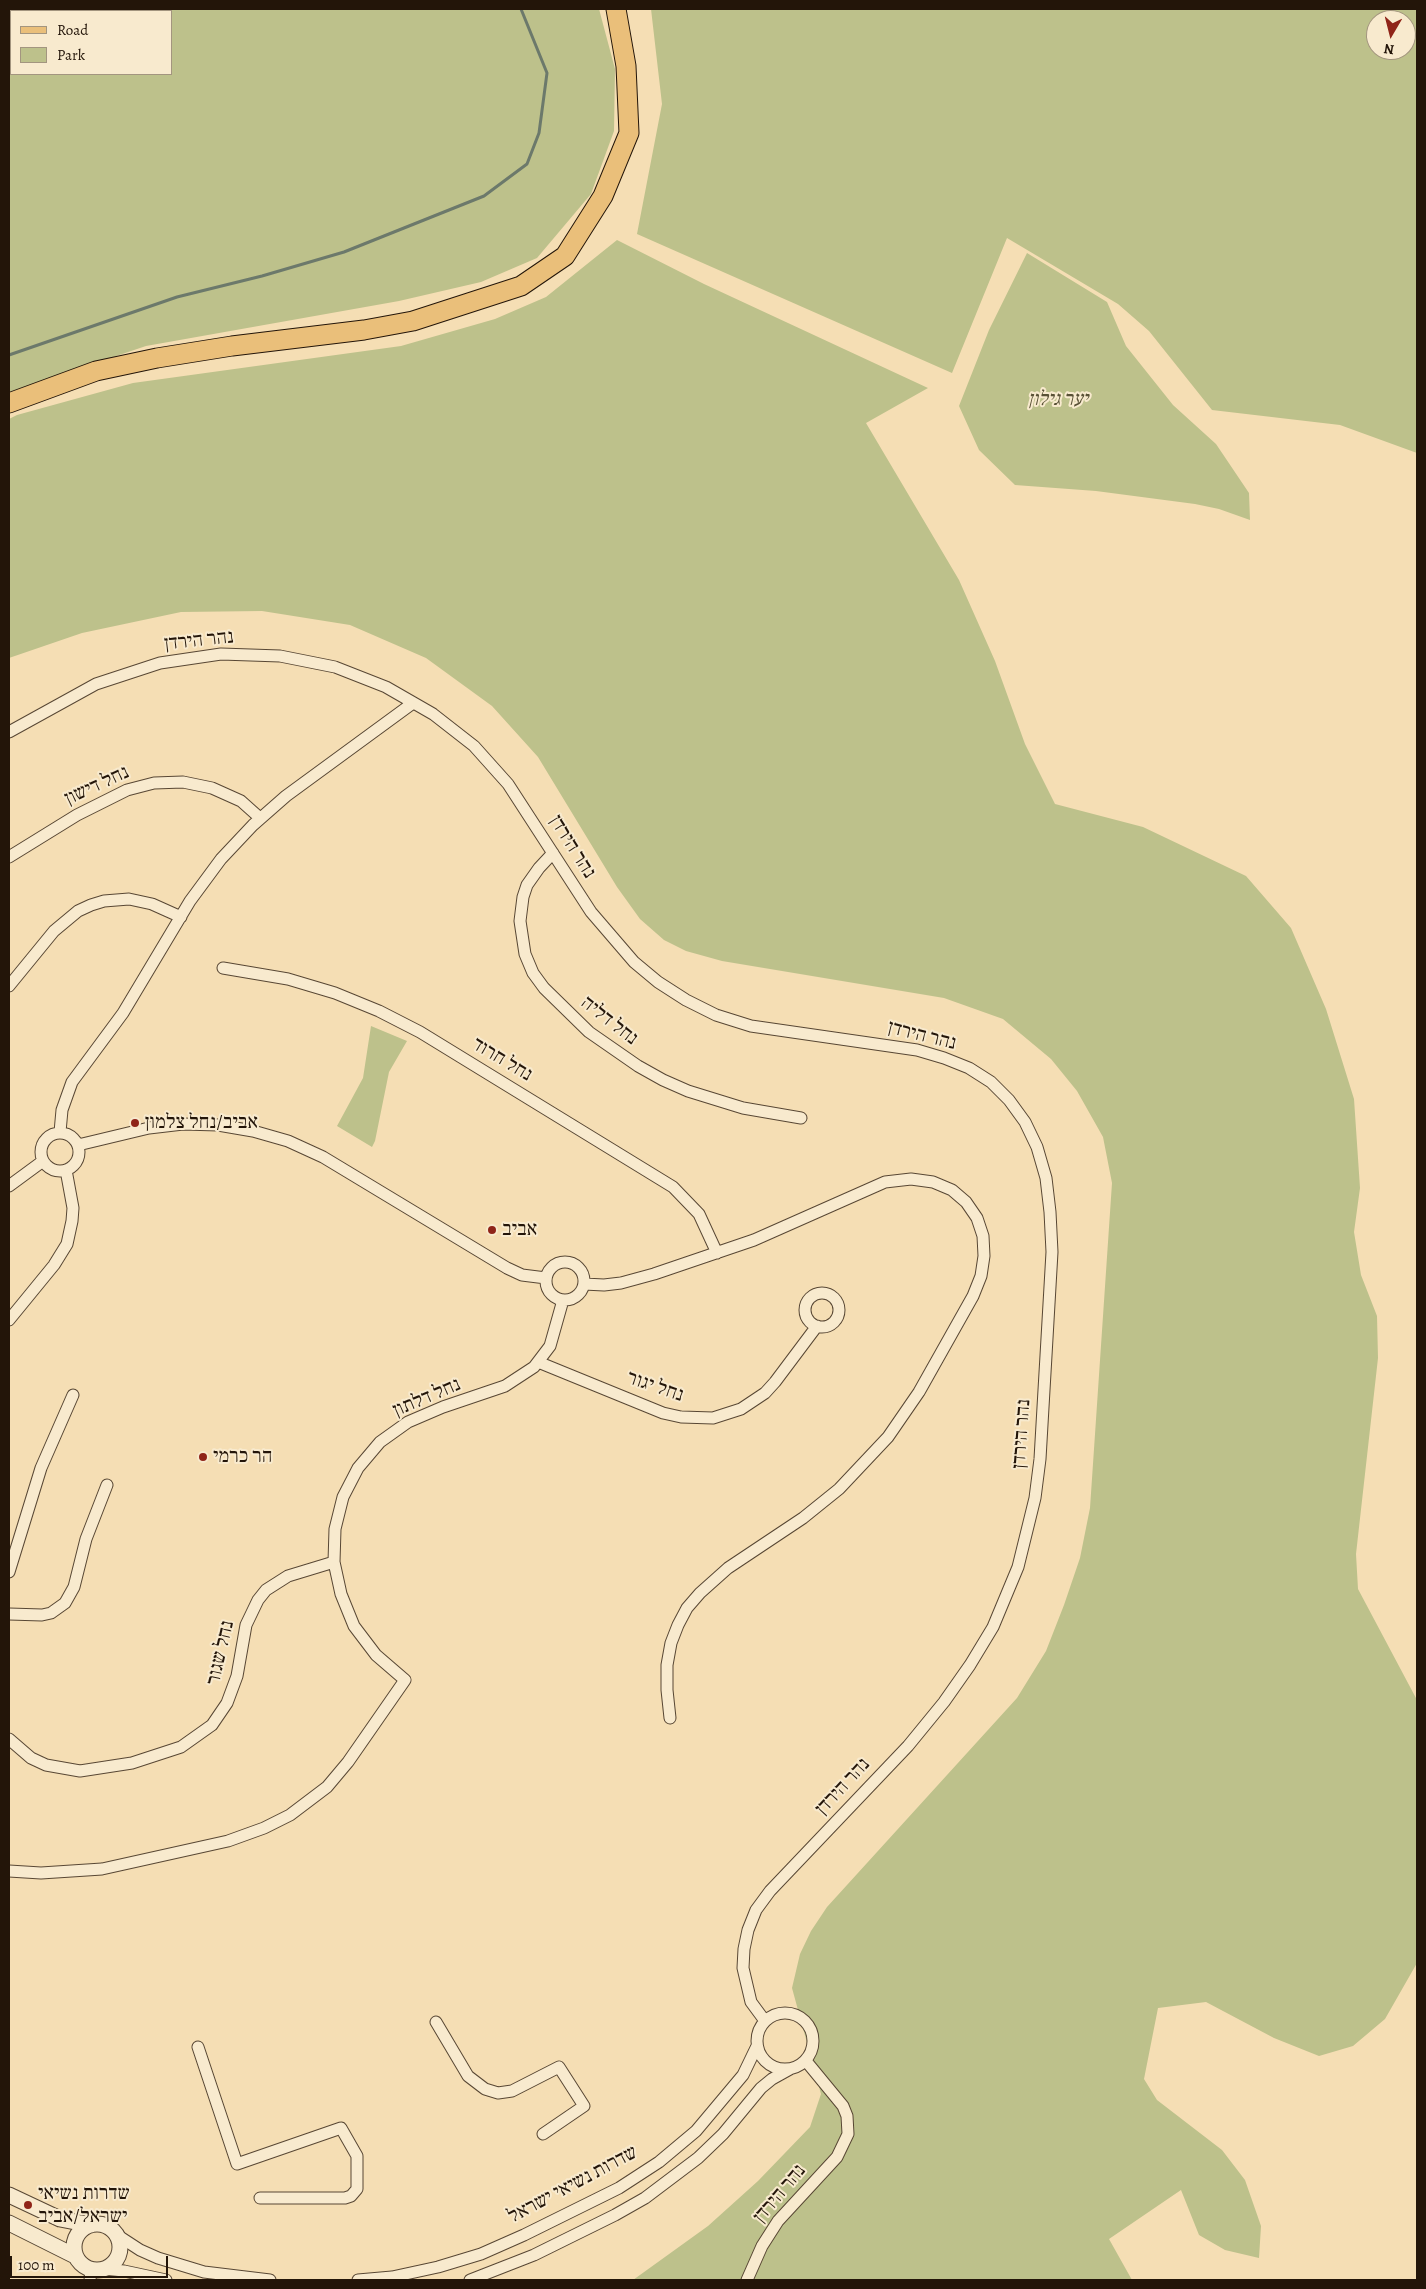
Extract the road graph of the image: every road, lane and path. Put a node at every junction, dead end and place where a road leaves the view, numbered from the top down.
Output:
1 (616, 9) edge
2 (9, 403) edge
3 (414, 703) junction
4 (9, 732) edge
5 (260, 818) junction
6 (553, 853) junction
7 (9, 857) edge
8 (181, 917) junction
9 (223, 968) dead end
10 (9, 986) edge
11 (801, 1118) dead end
12 (60, 1132) junction
13 (78, 1145) junction
14 (43, 1160) junction
15 (66, 1170) junction
16 (9, 1186) edge
17 (717, 1254) junction
18 (546, 1278) junction
19 (584, 1284) junction
20 (563, 1300) junction
21 (9, 1320) edge
22 (817, 1326) dead end
23 (538, 1362) junction
24 (73, 1395) dead end
25 (107, 1485) dead end
26 (334, 1562) junction
27 (9, 1572) edge
28 (9, 1614) edge
29 (670, 1718) dead end
30 (9, 1739) edge
31 (9, 1871) edge
32 (765, 2021) junction
33 (436, 2022) dead end
34 (757, 2046) junction
35 (198, 2047) dead end
36 (806, 2061) junction
37 (790, 2069) junction
38 (543, 2134) dead end
39 (9, 2195) edge
40 (260, 2198) dead end
41 (9, 2223) edge
42 (91, 2225) junction
43 (116, 2235) junction
44 (75, 2256) junction
45 (95, 2273) edge
46 (166, 2280) edge
47 (270, 2280) edge
48 (358, 2280) edge
49 (470, 2280) edge
50 (747, 2280) edge

1 - 2 main road
3 - 4 street, נהר הירדן
3 - 5 street
3 - 6 street, נהר הירדן
5 - 7 street, נחל דישון
5 - 8 street
6 - 11 street, נחל דליה
6 - 32 street, נהר הירדן
8 - 10 street
8 - 12 street
9 - 17 street, נחל חרוד
12 - 13 street
12 - 14 street
13 - 15 street
13 - 18 street
14 - 15 street
14 - 16 street
15 - 21 street
17 - 19 street
17 - 29 street
18 - 19 street
18 - 20 street
19 - 20 street
20 - 23 street, נחל דלתון
22 - 23 street, נחל יגור
23 - 26 street, נחל דלתון
24 - 27 street
25 - 28 street
26 - 30 street, נחל שגור
26 - 31 street, נחל דלתון
32 - 34 street
32 - 36 street
33 - 38 street
34 - 37 street
34 - 48 street, שדרות נשיאי ישראל
35 - 40 street
36 - 37 street
36 - 50 street, נהר הירדן
37 - 49 street
39 - 42 street
41 - 44 street
42 - 43 street
42 - 44 street
43 - 45 street
43 - 47 street
44 - 45 street
45 - 46 street

